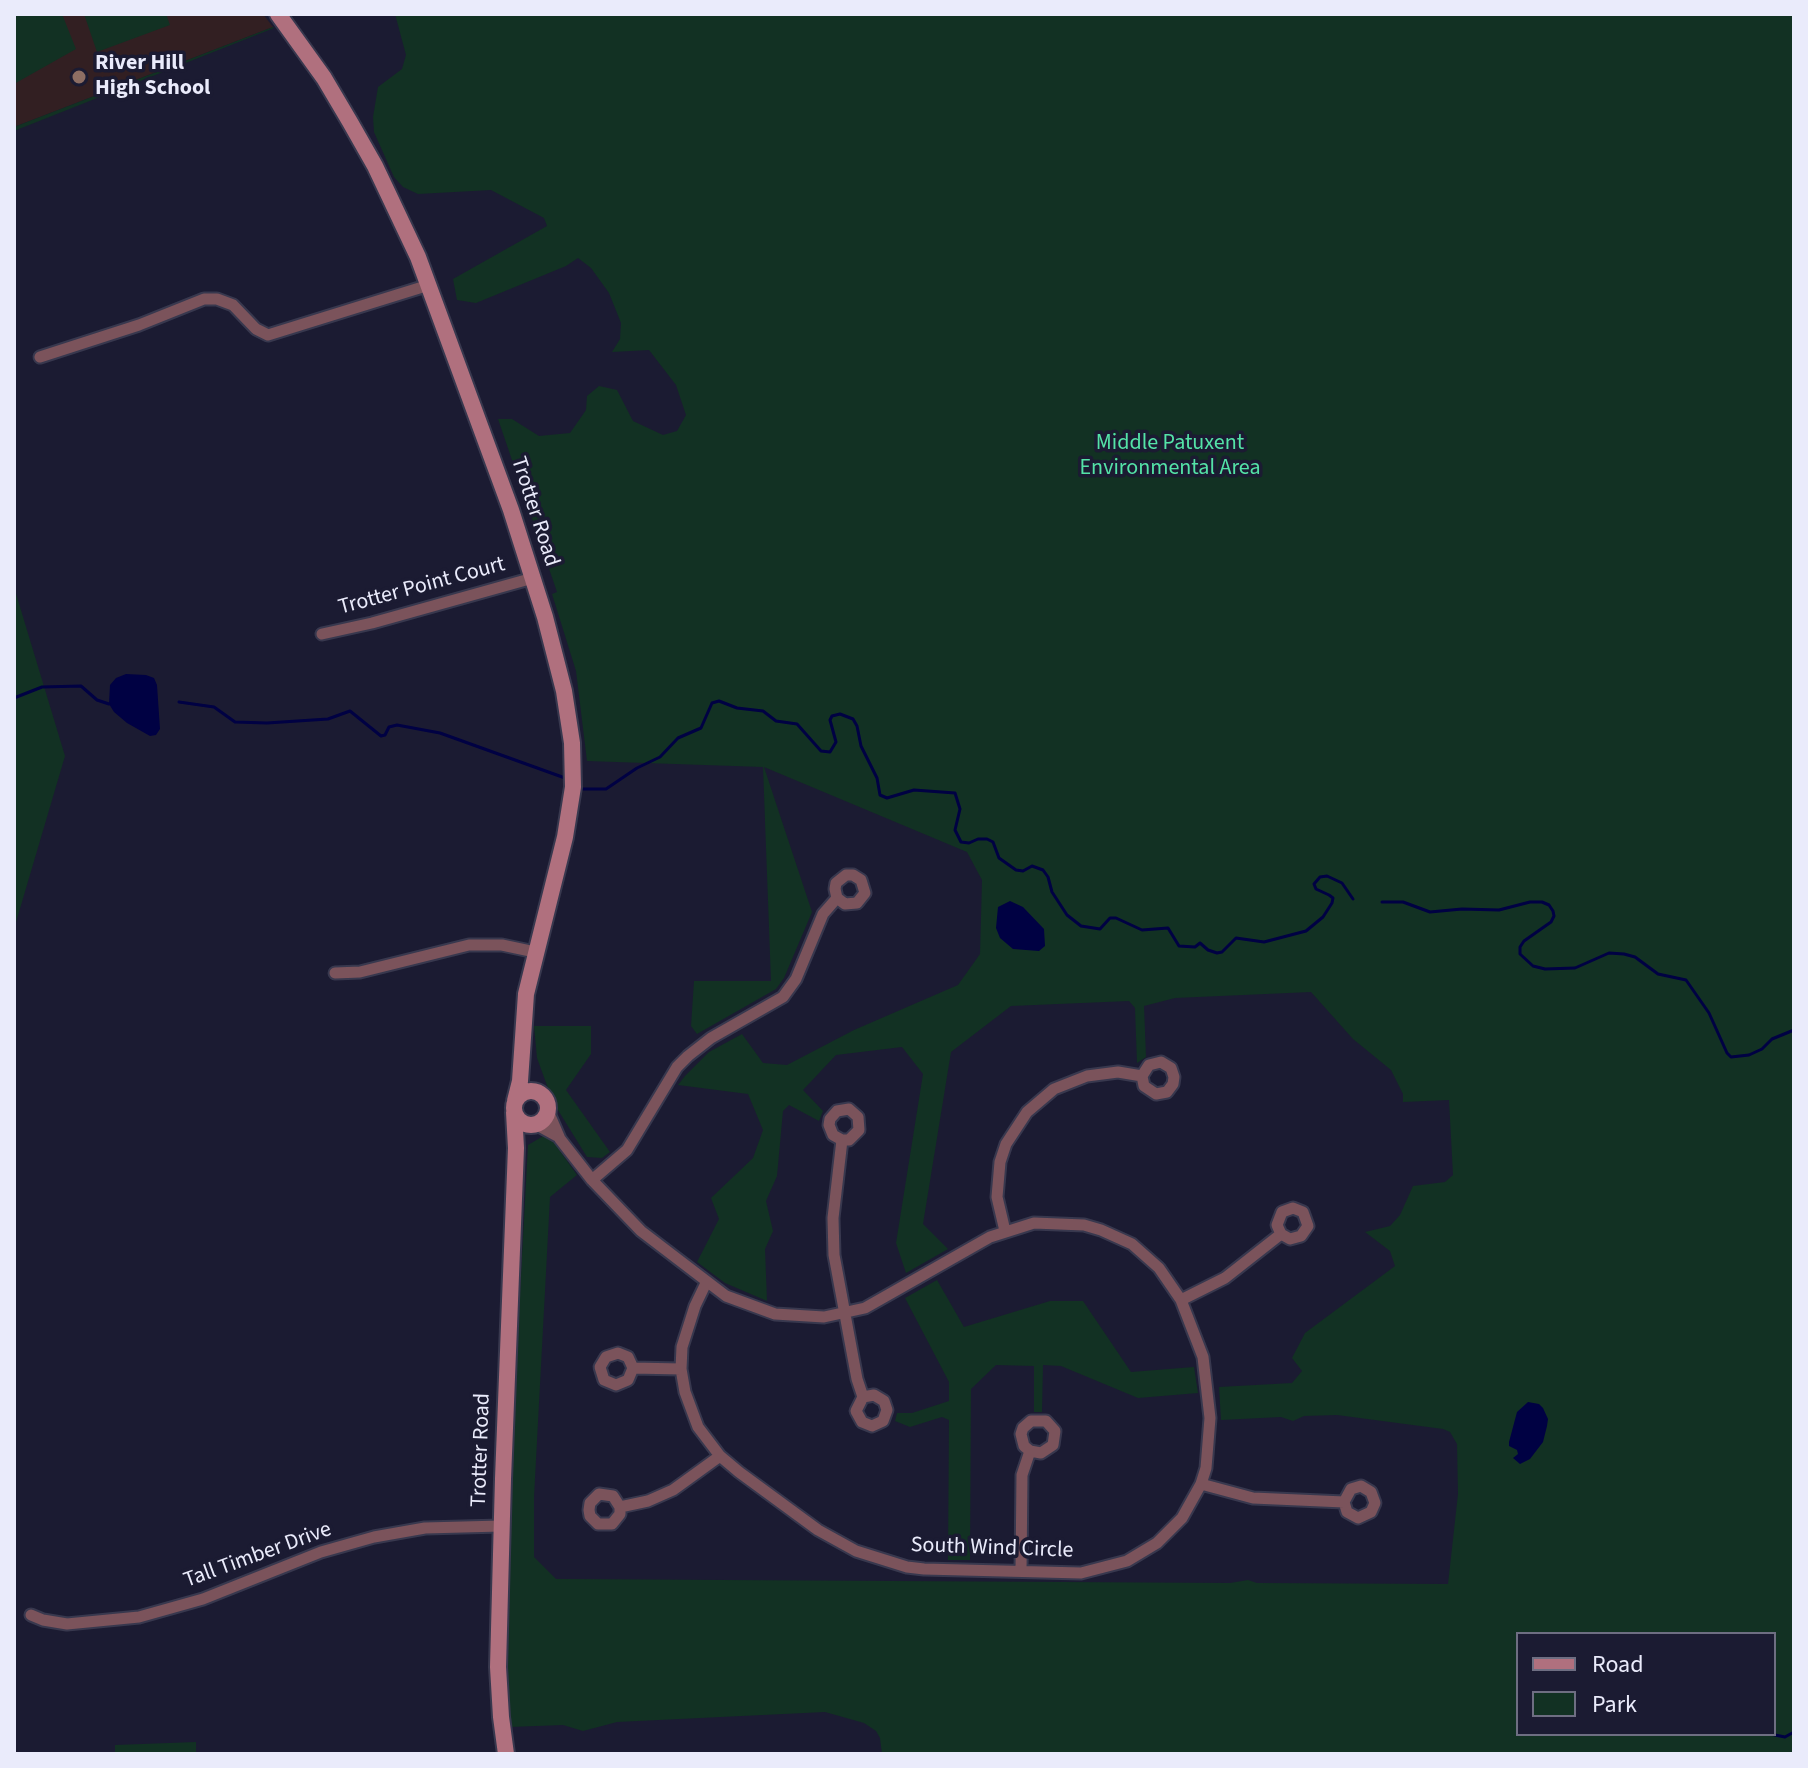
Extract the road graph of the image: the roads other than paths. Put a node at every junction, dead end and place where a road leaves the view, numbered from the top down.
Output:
1 (278, 14) edge
2 (429, 285) junction
3 (40, 357) dead end
4 (533, 578) junction
5 (322, 634) dead end
6 (837, 898) dead end
7 (535, 952) junction
8 (335, 973) dead end
9 (520, 1065) junction
10 (1142, 1076) dead end
11 (538, 1093) junction
12 (514, 1106) junction
13 (548, 1111) junction
14 (535, 1125) junction
15 (560, 1139) junction
16 (842, 1140) dead end
17 (516, 1148) junction
18 (592, 1180) junction
19 (1005, 1231) junction
20 (1281, 1234) dead end
21 (706, 1283) junction
22 (1181, 1300) junction
23 (845, 1313) junction
24 (633, 1368) dead end
25 (681, 1369) junction
26 (863, 1397) dead end
27 (1030, 1451) dead end
28 (720, 1456) junction
29 (1201, 1484) junction
30 (1344, 1502) dead end
31 (620, 1507) dead end
32 (501, 1526) junction
33 (1021, 1571) junction
34 (31, 1615) dead end
35 (506, 1754) edge

1 - 2 street, Trotter Road
2 - 3 street
2 - 4 street, Trotter Road
4 - 5 street, Trotter Point Court
4 - 7 street, Trotter Road
6 - 18 street
7 - 8 street
7 - 9 street, Trotter Road
9 - 11 street
9 - 12 street, Trotter Road
10 - 19 street
11 - 12 street
11 - 13 street
12 - 14 street
12 - 17 street, Trotter Road
13 - 14 street
13 - 15 street, South Wind Circle
14 - 15 street, South Wind Circle
14 - 17 street
15 - 18 street, South Wind Circle
16 - 23 street
17 - 32 street, Trotter Road
18 - 21 street, South Wind Circle
19 - 22 street, South Wind Circle
19 - 23 street, South Wind Circle
20 - 22 street
21 - 23 street, South Wind Circle
21 - 25 street, South Wind Circle
22 - 29 street, South Wind Circle
23 - 26 street
24 - 25 street
25 - 28 street, South Wind Circle
27 - 33 street
28 - 31 street
28 - 33 street, South Wind Circle
29 - 30 street
29 - 33 street, South Wind Circle
32 - 34 street, Tall Timber Drive
32 - 35 street, Trotter Road

